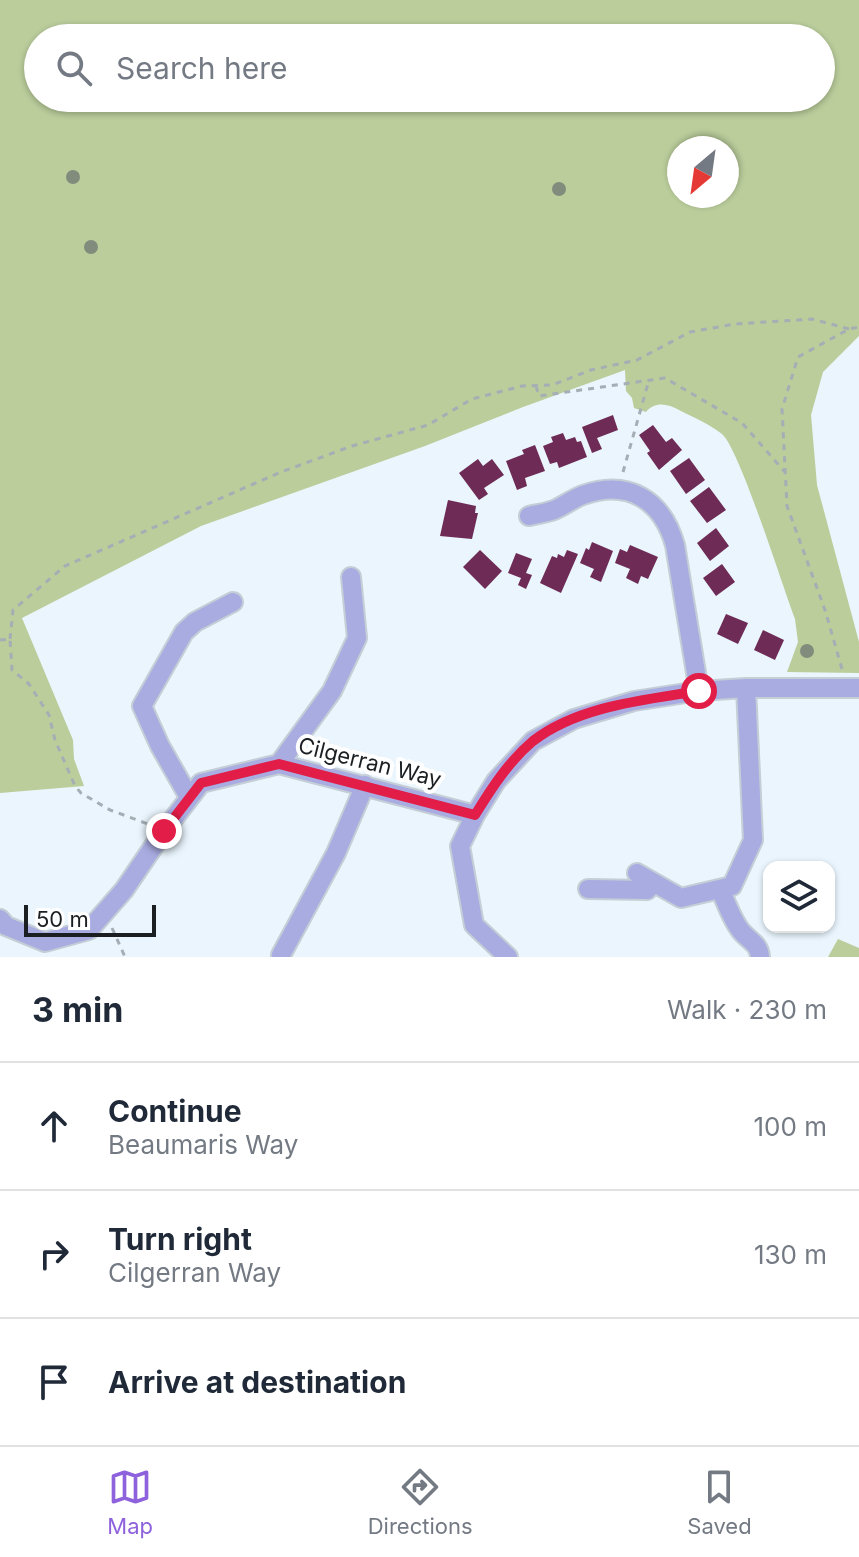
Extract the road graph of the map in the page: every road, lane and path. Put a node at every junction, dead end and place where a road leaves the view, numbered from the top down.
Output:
1 (859, 327) edge
2 (849, 329) junction
3 (649, 380) junction
4 (536, 386) junction
5 (785, 472) junction
6 (620, 481) dead end
7 (529, 516) dead end
8 (351, 577) dead end
9 (233, 602) dead end
10 (10, 639) junction
11 (0, 640) edge
12 (746, 688) junction
13 (851, 688) edge
14 (699, 691) junction
15 (279, 764) junction
16 (365, 785) junction
17 (189, 797) junction
18 (475, 815) junction
19 (164, 831) junction
20 (588, 889) dead end
21 (720, 889) junction
22 (105, 912) junction
23 (0, 919) edge
24 (281, 955) edge
25 (125, 957) edge
26 (508, 957) edge
27 (760, 957) edge

1 - 2 path
2 - 4 path
2 - 5 path
3 - 4 path
3 - 5 path
3 - 6 path
4 - 10 path
5 - 13 path
7 - 14 street
8 - 15 street
9 - 17 street
10 - 11 path
10 - 19 path
12 - 13 street
12 - 14 street
12 - 21 street
14 - 18 street
15 - 16 street, Cilgerran Way
15 - 17 street, Cilgerran Way
16 - 18 street, Cilgerran Way
16 - 24 street
17 - 19 street, Cilgerran Way
18 - 26 street
19 - 22 street, Cilgerran Way
20 - 21 street
21 - 27 street
22 - 23 street, Cilgerran Way
22 - 25 path

